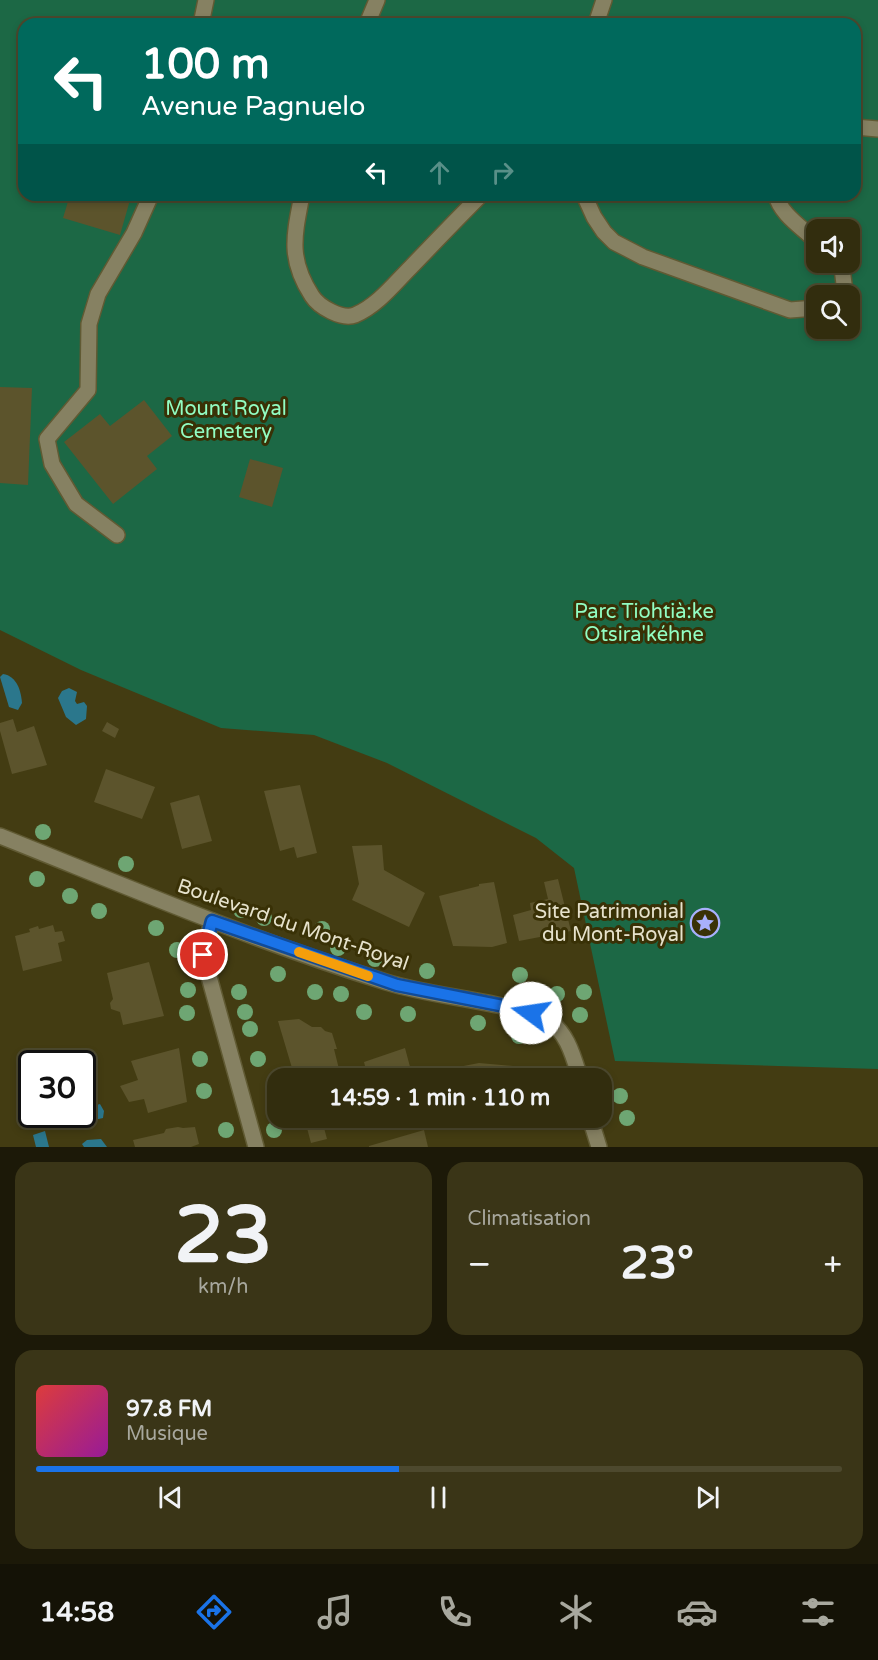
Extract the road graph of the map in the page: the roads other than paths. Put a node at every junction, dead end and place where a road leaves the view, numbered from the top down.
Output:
1 (206, 0) edge
2 (377, 0) edge
3 (604, 0) edge
4 (202, 18) edge
5 (370, 18) edge
6 (598, 18) edge
7 (861, 128) edge
8 (878, 129) edge
9 (148, 201) edge
10 (301, 201) edge
11 (475, 201) edge
12 (587, 201) edge
13 (778, 201) edge
14 (806, 231) edge
15 (806, 309) edge
16 (117, 535) dead end
17 (0, 836) edge
18 (212, 921) junction
19 (577, 1068) edge
20 (593, 1128) edge
21 (256, 1147) edge
22 (598, 1147) edge

1 - 4 street
2 - 5 street
3 - 6 street
7 - 8 street
9 - 16 street
10 - 11 street
12 - 15 street
13 - 14 street
17 - 18 street, Boulevard du Mont-Royal
18 - 19 street, Boulevard du Mont-Royal
18 - 21 street
20 - 22 street

